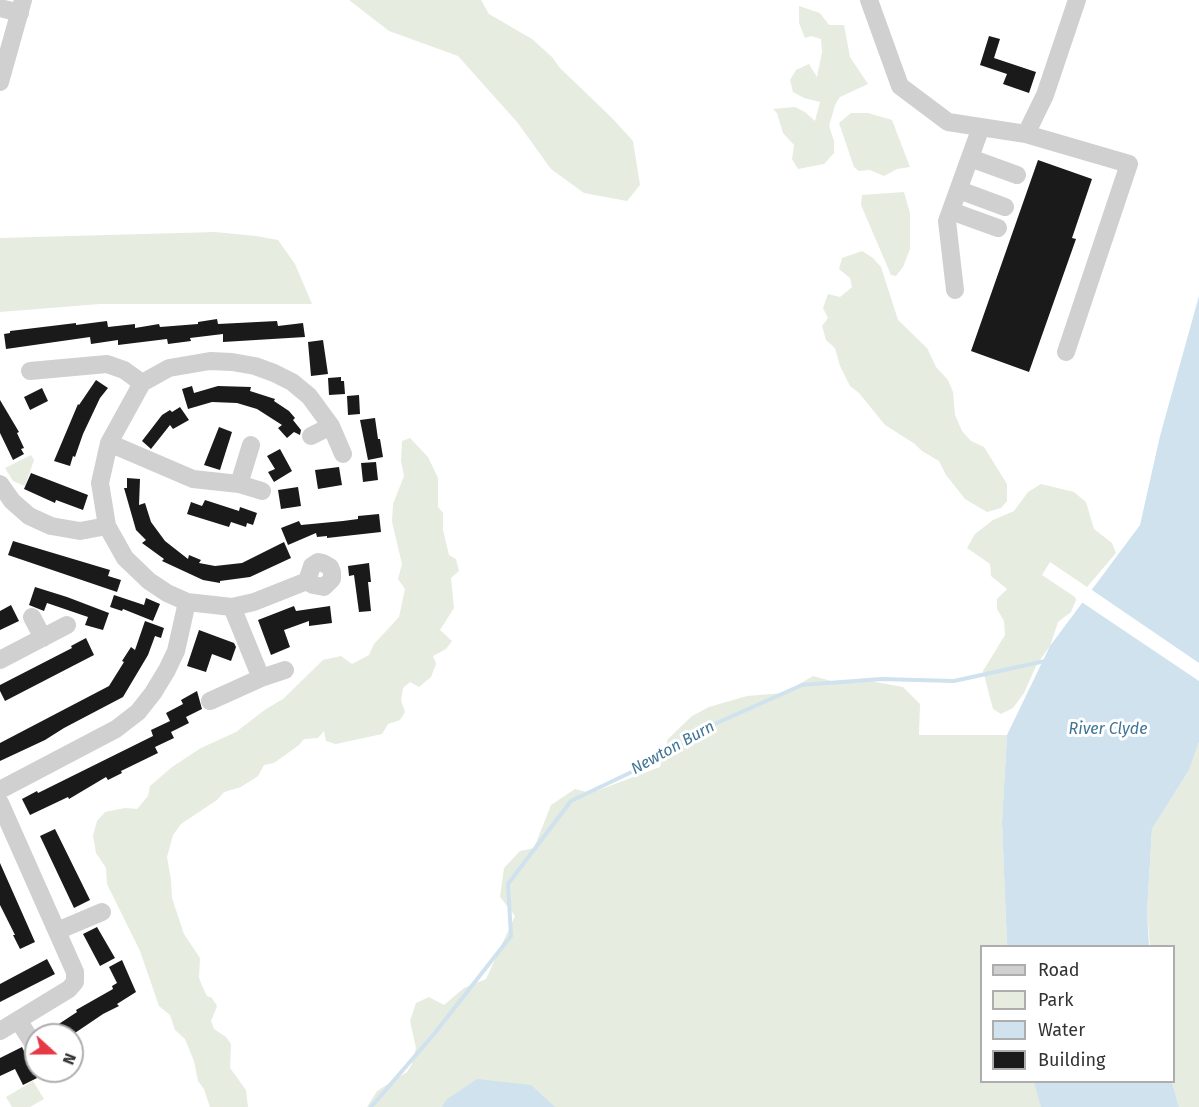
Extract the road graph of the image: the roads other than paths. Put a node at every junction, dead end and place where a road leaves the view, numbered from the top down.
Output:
1 (869, 0) edge
2 (1077, 0) edge
3 (22, 6) edge
4 (0, 8) edge
5 (0, 82) edge
6 (981, 127) junction
7 (1026, 134) junction
8 (970, 158) junction
9 (1017, 175) dead end
10 (959, 190) junction
11 (1005, 207) dead end
12 (951, 211) junction
13 (998, 228) dead end
14 (955, 290) dead end
15 (1066, 352) dead end
16 (30, 371) dead end
17 (142, 383) junction
18 (331, 426) junction
19 (311, 436) dead end
20 (109, 443) junction
21 (251, 445) dead end
22 (343, 454) dead end
23 (0, 484) edge
24 (239, 484) junction
25 (262, 491) dead end
26 (106, 526) junction
27 (307, 581) dead end
28 (188, 602) junction
29 (231, 607) junction
30 (32, 617) dead end
31 (67, 625) dead end
32 (43, 638) junction
33 (0, 660) edge
34 (285, 670) dead end
35 (261, 678) junction
36 (210, 701) dead end
37 (0, 790) edge
38 (0, 803) edge
39 (102, 912) dead end
40 (57, 932) junction
41 (18, 1020) junction
42 (24, 1029) edge
43 (0, 1031) edge

1 - 6 street
2 - 7 street
3 - 4 street
3 - 5 street
6 - 7 street
6 - 8 street
7 - 15 street
8 - 9 street
8 - 10 street
10 - 11 street
10 - 12 street
12 - 13 street
12 - 14 street
16 - 17 street
17 - 18 street
17 - 20 street
18 - 19 street
18 - 22 street
20 - 24 street
20 - 26 street
21 - 24 street
23 - 26 street
24 - 25 street
26 - 28 street
27 - 29 street
28 - 29 street
28 - 37 street
29 - 35 street
30 - 32 street
31 - 32 street
32 - 33 street
34 - 35 street
35 - 36 street
38 - 40 street
39 - 40 street
40 - 41 street
41 - 42 street
41 - 43 street

